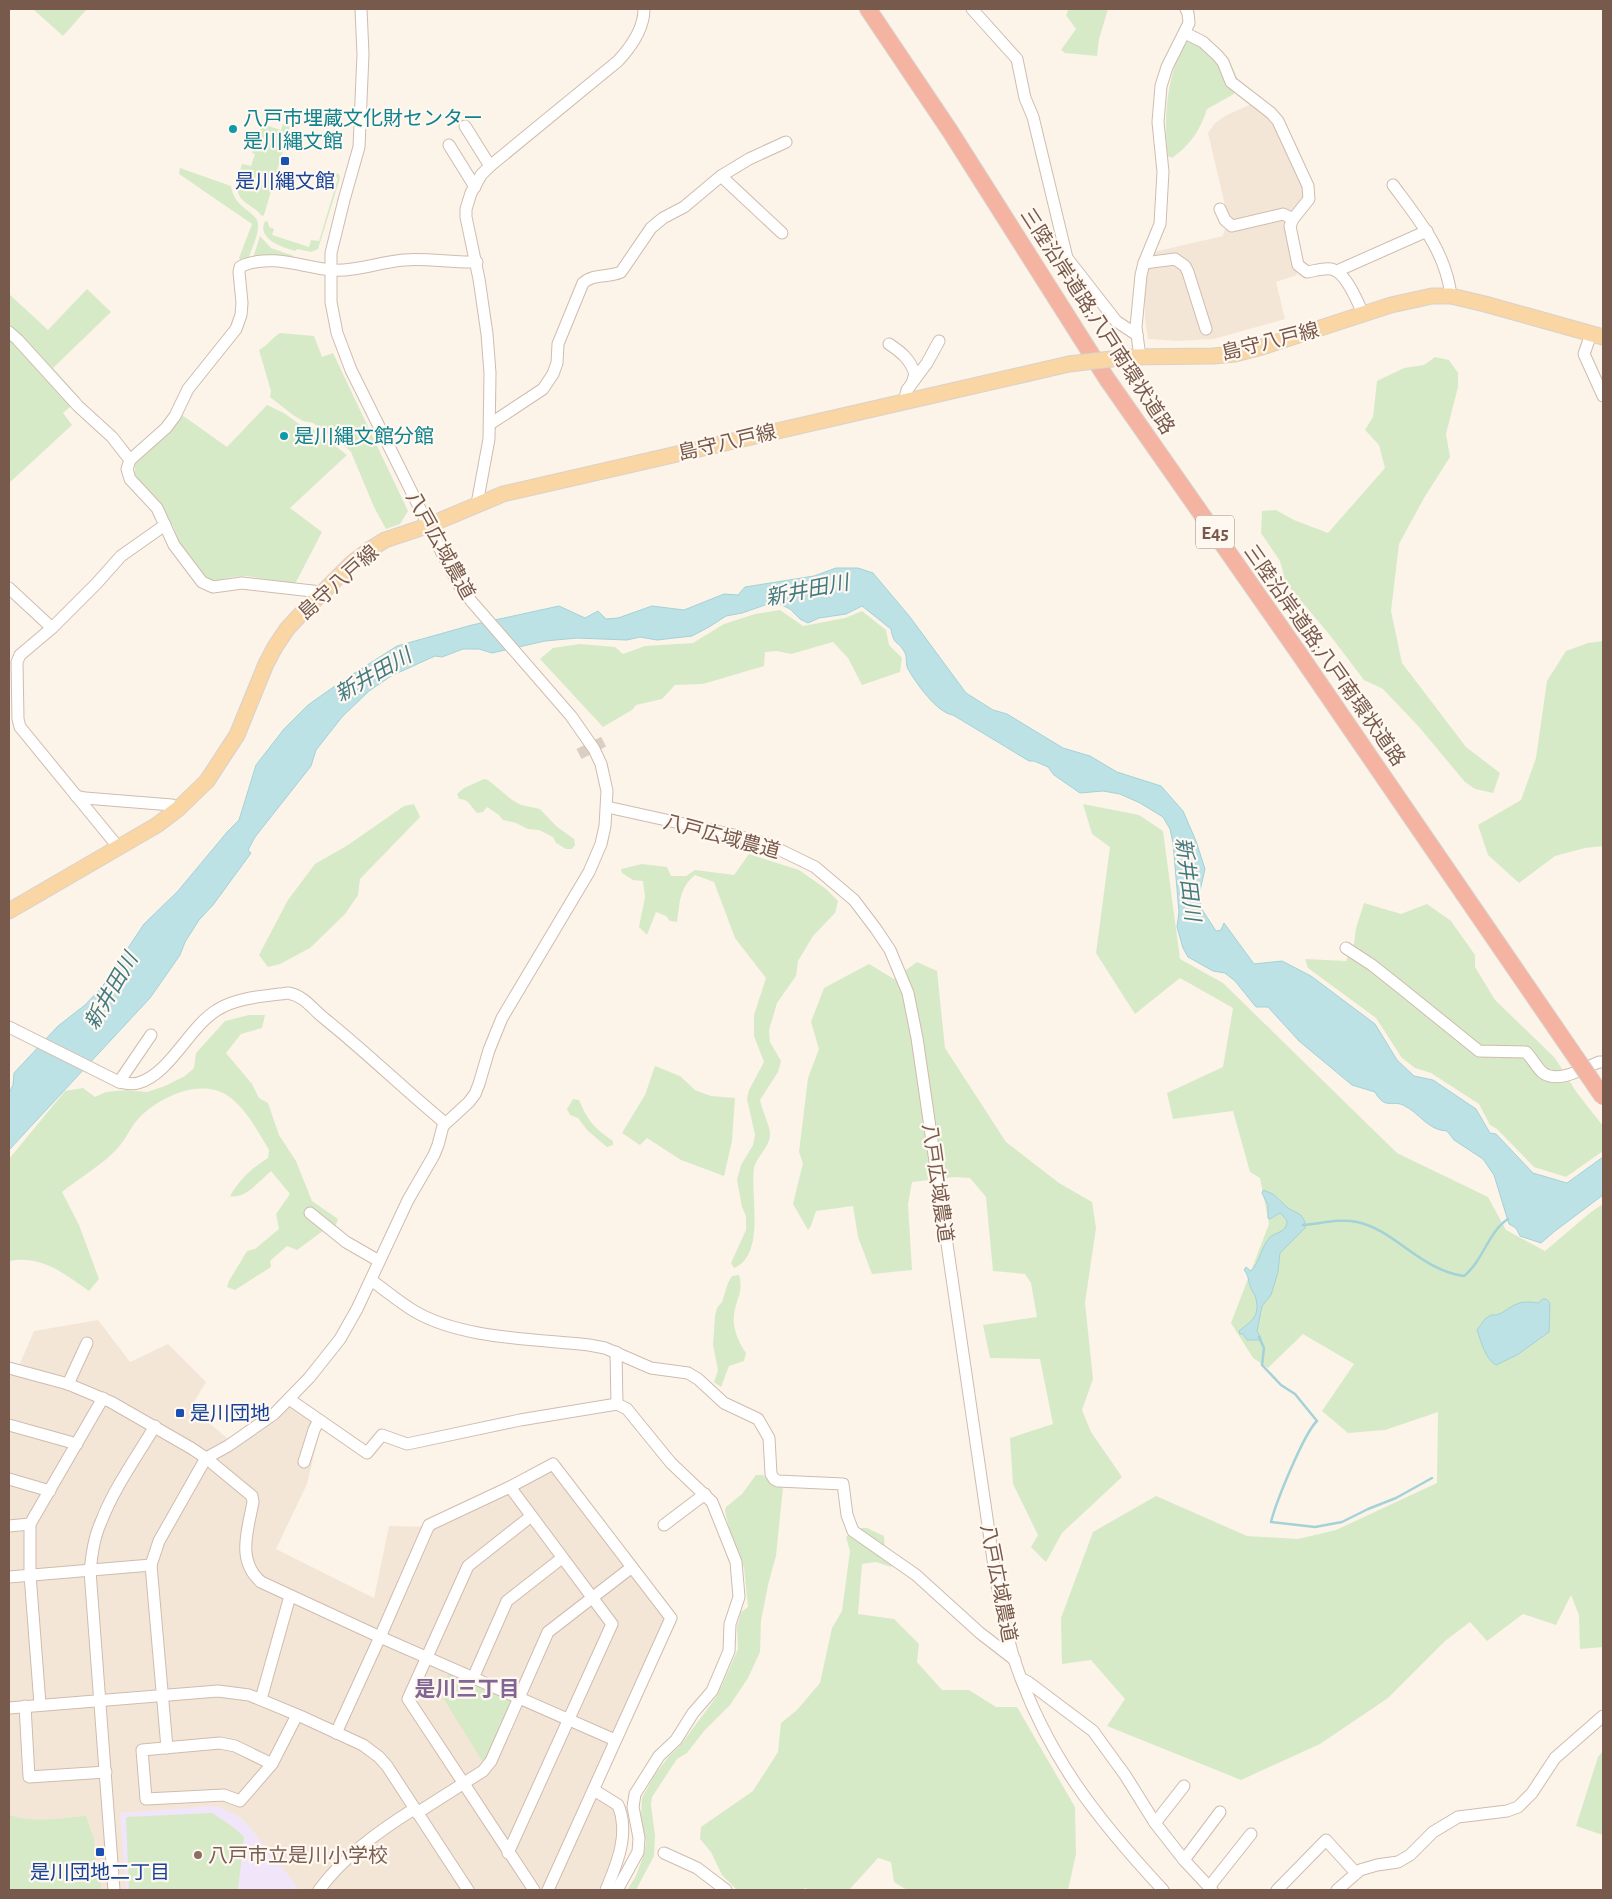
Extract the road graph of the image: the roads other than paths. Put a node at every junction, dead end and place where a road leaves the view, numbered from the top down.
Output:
1 (361, 9) edge
2 (644, 9) edge
3 (868, 9) edge
4 (972, 9) edge
5 (1186, 9) edge
6 (1185, 33) junction
7 (466, 126) dead end
8 (786, 142) dead end
9 (449, 145) dead end
10 (490, 166) junction
11 (721, 176) junction
12 (1393, 185) dead end
13 (475, 187) junction
14 (1220, 209) dead end
15 (1293, 219) junction
16 (1427, 231) junction
17 (782, 233) dead end
18 (477, 262) junction
19 (1144, 263) junction
20 (330, 270) junction
21 (1337, 271) junction
22 (1451, 296) junction
23 (1363, 314) junction
24 (1206, 329) dead end
25 (9, 332) edge
26 (1137, 335) junction
27 (1597, 336) edge
28 (939, 341) dead end
29 (890, 344) dead end
30 (1134, 357) junction
31 (913, 380) junction
32 (1603, 396) edge
33 (904, 402) junction
34 (490, 424) junction
35 (130, 460) junction
36 (477, 504) junction
37 (165, 526) junction
38 (427, 526) junction
39 (9, 588) edge
40 (321, 592) junction
41 (52, 628) junction
42 (20, 727) junction
43 (9, 732) edge
44 (76, 796) junction
45 (607, 807) junction
46 (178, 809) junction
47 (119, 848) junction
48 (9, 911) edge
49 (1346, 948) dead end
50 (9, 1027) edge
51 (151, 1035) dead end
52 (1603, 1062) edge
53 (119, 1082) junction
54 (1603, 1097) edge
55 (444, 1123) junction
56 (310, 1213) dead end
57 (379, 1261) junction
58 (370, 1280) junction
59 (87, 1343) dead end
60 (616, 1352) junction
61 (9, 1368) edge
62 (68, 1384) junction
63 (102, 1398) junction
64 (289, 1399) junction
65 (617, 1404) junction
66 (319, 1420) junction
67 (9, 1425) edge
68 (154, 1426) junction
69 (76, 1444) junction
70 (206, 1458) junction
71 (304, 1462) dead end
72 (9, 1478) edge
73 (510, 1487) junction
74 (50, 1491) junction
75 (705, 1494) junction
76 (530, 1516) junction
77 (30, 1524) junction
78 (664, 1525) dead end
79 (9, 1526) edge
80 (562, 1558) junction
81 (151, 1565) junction
82 (632, 1567) junction
83 (90, 1571) junction
84 (30, 1575) junction
85 (9, 1577) edge
86 (290, 1596) junction
87 (592, 1598) junction
88 (380, 1637) junction
89 (427, 1657) junction
90 (1015, 1660) junction
91 (473, 1678) junction
92 (1022, 1679) junction
93 (162, 1696) junction
94 (519, 1698) junction
95 (260, 1699) junction
96 (100, 1700) junction
97 (40, 1704) junction
98 (25, 1706) junction
99 (9, 1708) edge
100 (297, 1715) junction
101 (1603, 1716) edge
102 (569, 1720) junction
103 (336, 1732) junction
104 (615, 1740) junction
105 (167, 1748) junction
106 (272, 1764) junction
107 (106, 1772) junction
108 (464, 1784) junction
109 (1184, 1786) dead end
110 (594, 1790) junction
111 (416, 1811) junction
112 (1220, 1812) dead end
113 (1155, 1823) junction
114 (1252, 1834) dead end
115 (508, 1853) junction
116 (664, 1854) dead end
117 (1184, 1860) junction
118 (1356, 1873) junction
119 (1211, 1889) edge
120 (114, 1890) edge
121 (319, 1890) edge
122 (468, 1890) edge
123 (534, 1890) edge
124 (548, 1890) edge
125 (606, 1890) edge
126 (617, 1890) edge
127 (726, 1890) edge
128 (1163, 1890) edge
129 (1278, 1890) edge
130 (1337, 1890) edge

1 - 20 street, 八戸広域農道
2 - 10 street
3 - 54 highway, 三陸沿岸道路;八戸南環状道路 / E45, bridge
4 - 26 street
5 - 6 street
6 - 15 street
6 - 19 street
7 - 10 street
8 - 11 street
9 - 13 street
10 - 13 street
11 - 17 street
11 - 34 street
12 - 16 street
13 - 18 street
14 - 15 street
15 - 21 street
16 - 21 street
16 - 22 street
18 - 20 street
18 - 34 street
19 - 24 street
19 - 26 street
20 - 35 street
20 - 38 street, 八戸広域農道
21 - 23 street
22 - 23 main road, 島守八戸線
22 - 27 main road, 島守八戸線
23 - 30 main road, 島守八戸線
25 - 35 street
26 - 30 street
27 - 32 street
28 - 31 street
29 - 31 street
30 - 33 main road, 島守八戸線, bridge
31 - 33 street
33 - 36 main road, 島守八戸線
34 - 36 street
35 - 37 street
36 - 38 main road, 島守八戸線
37 - 40 street
37 - 41 street
38 - 40 main road, 島守八戸線
38 - 45 street, 八戸広域農道
39 - 41 street
40 - 46 main road, 島守八戸線
41 - 42 street
42 - 43 street
42 - 44 street
44 - 46 street
44 - 47 street
45 - 55 street
45 - 90 street, 八戸広域農道
46 - 47 main road, 島守八戸線
47 - 48 main road, 島守八戸線
49 - 52 street
50 - 53 street
51 - 53 street
53 - 55 street
55 - 57 street
56 - 57 street
57 - 58 street
58 - 60 street
58 - 64 street
59 - 62 street
60 - 65 street
60 - 90 street
61 - 62 street
62 - 63 street
63 - 68 street
63 - 69 street
64 - 66 street
64 - 70 street
65 - 66 street
65 - 75 street
66 - 71 street
67 - 69 street
68 - 70 street
68 - 83 street
69 - 74 street
70 - 81 street
70 - 86 street
72 - 74 street
73 - 76 street
73 - 82 street
73 - 88 street
74 - 77 street
75 - 78 street
75 - 126 street
76 - 80 street
76 - 89 street
77 - 79 street
77 - 84 street
80 - 87 street
80 - 91 street
81 - 83 street
81 - 93 street
82 - 87 street
82 - 104 street
83 - 84 street
83 - 96 street
84 - 85 street
84 - 97 street
86 - 88 street
86 - 95 street
87 - 94 street
87 - 102 street
88 - 89 street
88 - 103 street
89 - 91 street
89 - 108 street
90 - 92 street, 八戸広域農道
91 - 94 street
92 - 113 street
92 - 128 street, 八戸広域農道
93 - 95 street
93 - 96 street
93 - 105 street
94 - 102 street
94 - 108 street
95 - 100 street
96 - 97 street
96 - 107 street
97 - 98 street
98 - 99 street
98 - 107 street
100 - 103 street
100 - 106 street
101 - 118 street
102 - 104 street
102 - 115 street
103 - 111 street
104 - 110 street
105 - 106 street
105 - 106 street
107 - 120 street
108 - 111 street
108 - 115 street
109 - 113 street
110 - 124 street
110 - 125 street
111 - 121 street
111 - 122 street
112 - 117 street
113 - 117 street
114 - 119 street
115 - 123 street
116 - 127 street
117 - 119 street
118 - 129 street
118 - 130 street

